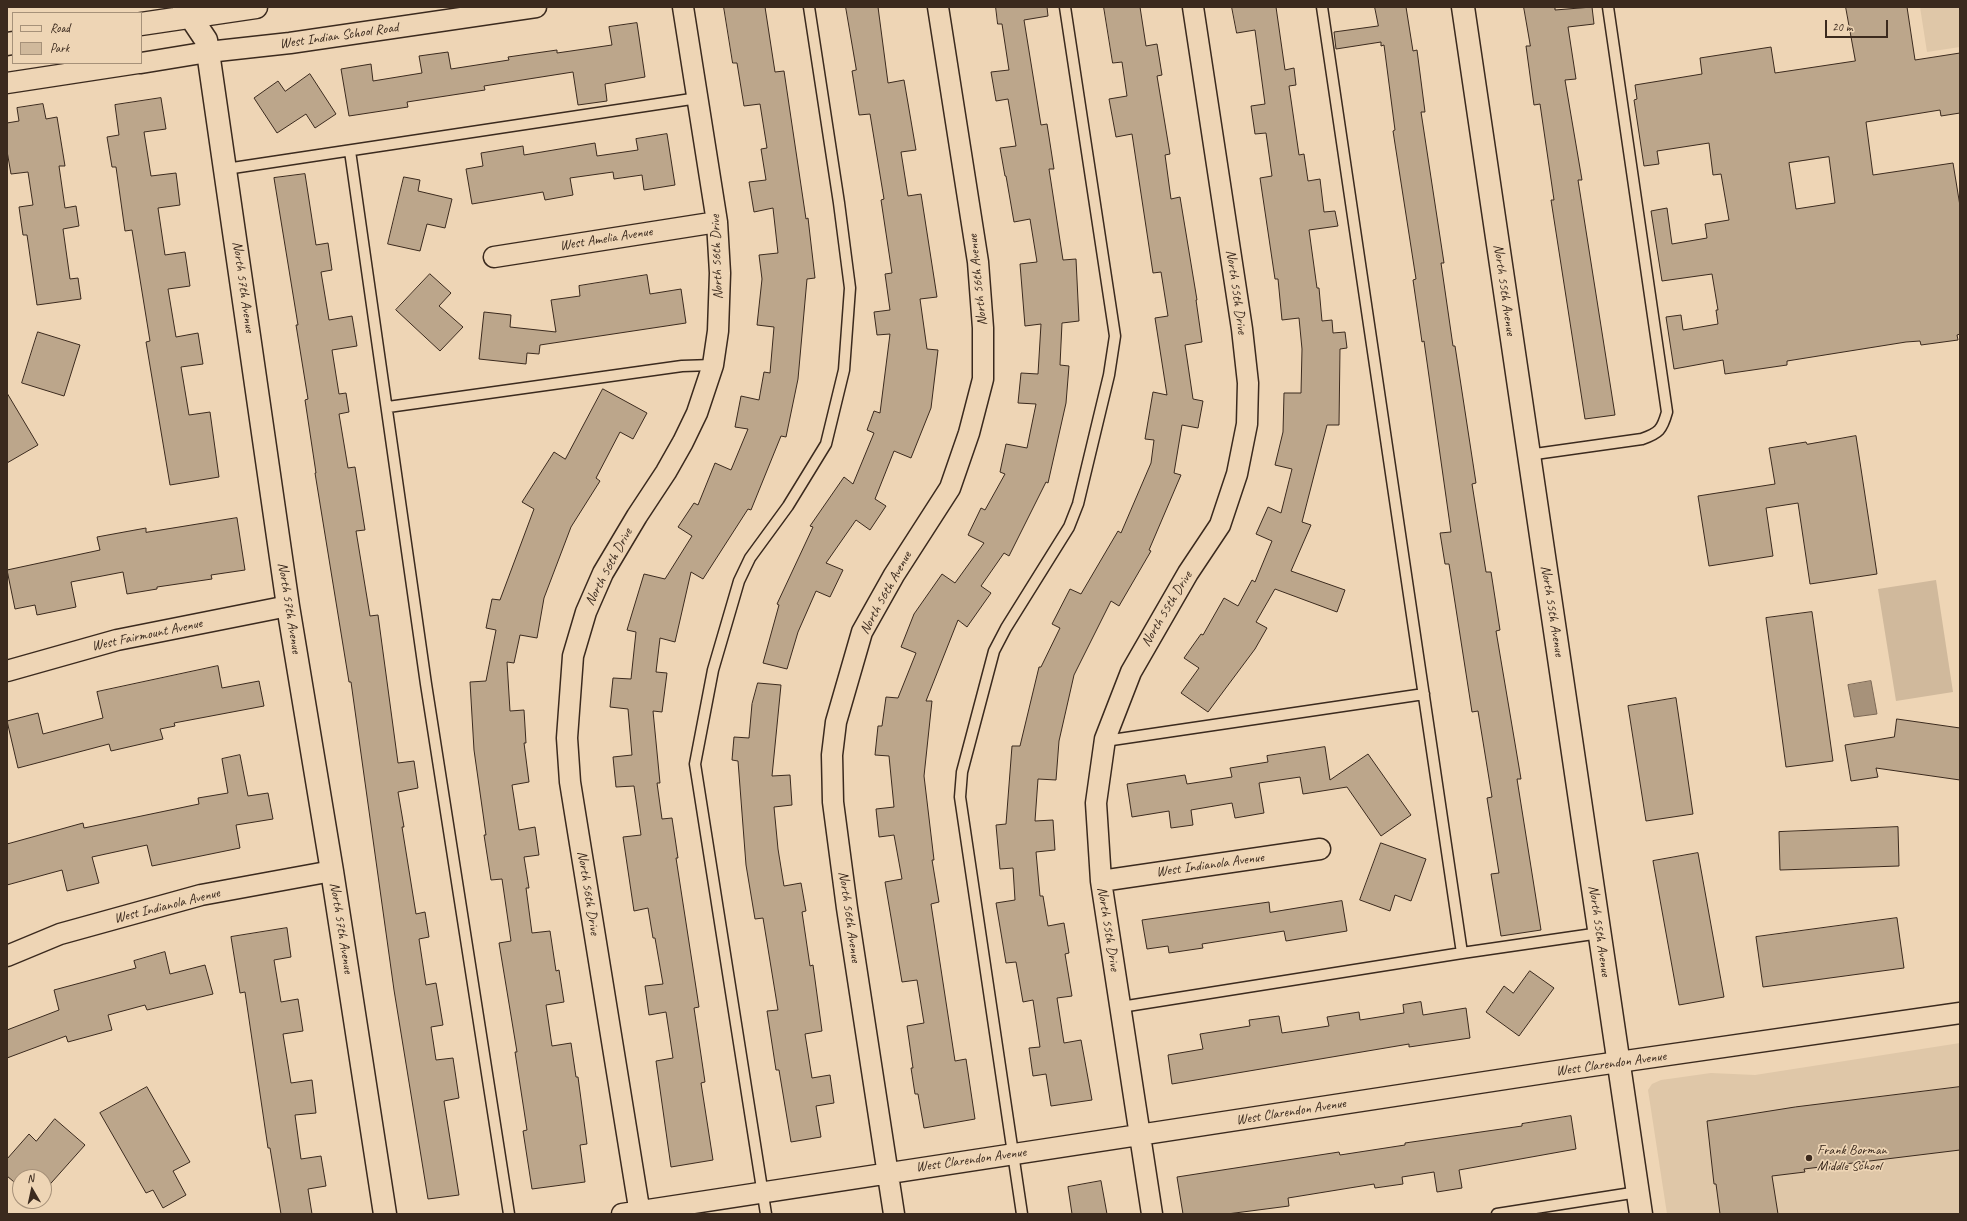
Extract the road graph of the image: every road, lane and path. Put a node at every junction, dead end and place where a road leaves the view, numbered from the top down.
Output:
1 (256, 7) edge
2 (536, 7) edge
3 (683, 7) edge
4 (809, 7) edge
5 (938, 7) edge
6 (1065, 7) edge
7 (1193, 7) edge
8 (1322, 7) edge
9 (1463, 7) edge
10 (1608, 7) edge
11 (187, 12) edge
12 (142, 24) edge
13 (208, 52) junction
14 (142, 63) edge
15 (133, 64) edge
16 (7, 83) edge
17 (698, 98) junction
18 (350, 151) junction
19 (226, 169) junction
20 (717, 222) junction
21 (494, 256) dead end
22 (713, 365) junction
23 (388, 408) junction
24 (1528, 455) junction
25 (288, 606) junction
26 (7, 671) edge
27 (1424, 694) junction
28 (1105, 741) junction
29 (1320, 849) dead end
30 (332, 871) junction
31 (1101, 881) junction
32 (1600, 933) junction
33 (1462, 953) junction
34 (7, 956) edge
35 (1121, 1006) junction
36 (1960, 1013) edge
37 (1619, 1063) junction
38 (1140, 1135) junction
39 (1013, 1154) junction
40 (888, 1173) junction
41 (1638, 1192) junction
42 (763, 1193) junction
43 (634, 1213) edge
44 (385, 1214) edge
45 (509, 1214) edge
46 (766, 1214) edge
47 (894, 1214) edge
48 (1022, 1214) edge
49 (1152, 1214) edge
50 (1499, 1214) edge
51 (1641, 1214) edge

1 - 11 street
2 - 13 street, West Indian School Road
3 - 17 street, North 56th Drive
4 - 42 lane
5 - 40 street, North 56th Avenue
6 - 39 lane
7 - 28 street, North 55th Drive
8 - 27 lane
9 - 24 street, North 55th Avenue
10 - 24 lane
11 - 12 street
11 - 13 street, North 57th Avenue
13 - 14 street, West Indian School Road
13 - 19 street, North 57th Avenue
15 - 16 street, West Indian School Road
17 - 18 lane
17 - 20 street, North 56th Drive
18 - 19 lane
18 - 23 lane
19 - 25 street, North 57th Avenue
20 - 21 street, West Amelia Avenue
20 - 22 street, North 56th Drive
22 - 23 lane
22 - 43 street, North 56th Drive
23 - 45 lane
24 - 32 street, North 55th Avenue
25 - 26 street, West Fairmount Avenue
25 - 30 street, North 57th Avenue
27 - 28 lane
27 - 33 lane
28 - 31 street, North 55th Drive
29 - 31 street, West Indianola Avenue
30 - 34 street, West Indianola Avenue
30 - 44 street, North 57th Avenue
31 - 35 street, North 55th Drive
32 - 33 lane
32 - 37 street, North 55th Avenue
33 - 35 lane
35 - 38 street, North 55th Drive
36 - 37 street, West Clarendon Avenue
37 - 38 street, West Clarendon Avenue
37 - 41 street, North 55th Avenue
38 - 39 street, West Clarendon Avenue
38 - 49 street, North 55th Drive
39 - 40 street, West Clarendon Avenue
39 - 48 lane
40 - 42 street, West Clarendon Avenue
40 - 47 street, North 56th Avenue
41 - 50 lane
41 - 51 street, North 55th Avenue
42 - 43 street, West Clarendon Avenue
42 - 46 lane

